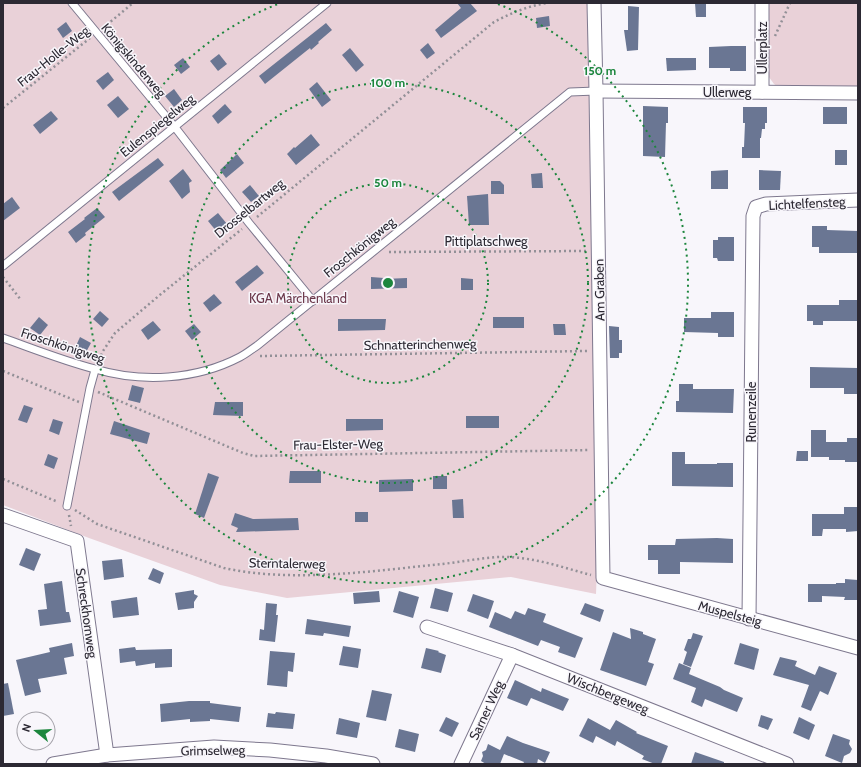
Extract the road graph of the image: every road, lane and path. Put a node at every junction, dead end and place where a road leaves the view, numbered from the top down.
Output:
1 (72, 3) edge
2 (133, 3) edge
3 (327, 3) edge
4 (547, 3) edge
5 (594, 3) edge
6 (762, 3) edge
7 (790, 3) edge
8 (96, 33) junction
9 (762, 50) junction
10 (596, 92) junction
11 (762, 92) junction
12 (858, 93) edge
13 (3, 108) edge
14 (174, 126) junction
15 (858, 200) edge
16 (756, 207) joint
17 (249, 224) junction
18 (598, 251) junction
19 (373, 252) junction
20 (3, 266) edge
21 (3, 277) edge
22 (21, 300) dead end
23 (313, 300) junction
24 (3, 338) edge
25 (600, 351) junction
26 (240, 356) junction
27 (95, 370) junction
28 (3, 371) edge
29 (90, 388) junction
30 (87, 405) junction
31 (601, 450) junction
32 (3, 479) edge
33 (67, 506) junction
34 (3, 515) edge
35 (587, 574) dead end
36 (603, 578) joint
37 (749, 619) junction
38 (427, 627) dead end
39 (858, 648) edge
40 (512, 655) junction
41 (107, 759) edge
42 (53, 764) edge
43 (373, 764) edge
44 (461, 764) edge
45 (787, 764) edge

1 - 8 lane, Königskinderweg
2 - 8 path, Frau-Holle-Weg
3 - 14 lane, Eulenspiegelweg
4 - 17 path, Drosselbartweg
5 - 10 street, Am Graben
6 - 9 street, Ullerplatz
7 - 9 path
8 - 13 path, Frau-Holle-Weg
8 - 14 lane, Königskinderweg
9 - 11 street, Ullerplatz
10 - 11 street, Ullerweg
10 - 18 street, Am Graben
10 - 19 lane, Froschkönigweg
11 - 12 street, Ullerweg
14 - 17 lane, Königskinderweg
14 - 20 lane, Eulenspiegelweg
15 - 16 street, Lichtelfensteg
16 - 37 street, Runenzeile
17 - 23 lane, Königskinderweg
17 - 27 path, Drosselbartweg
18 - 19 path, Pittiplatschweg
18 - 25 street, Am Graben
19 - 23 lane, Froschkönigweg
21 - 22 path
23 - 26 lane, Froschkönigweg
24 - 27 lane, Froschkönigweg
25 - 26 path, Schnatterinchenweg
25 - 31 street, Am Graben
26 - 27 lane, Froschkönigweg
27 - 29 lane
28 - 30 path
29 - 30 lane
29 - 31 path, Frau-Elster-Weg
30 - 33 lane
31 - 36 street, Am Graben
32 - 33 path, Sterntalerweg
33 - 35 path, Sterntalerweg
34 - 41 street, Schreckhornweg
36 - 37 street, Muspelsteig
37 - 39 street, Muspelsteig
38 - 40 street, Wischbergeweg
40 - 44 street, Sarner Weg
40 - 45 street, Wischbergeweg
41 - 42 street, Grimselweg
41 - 43 street, Grimselweg

